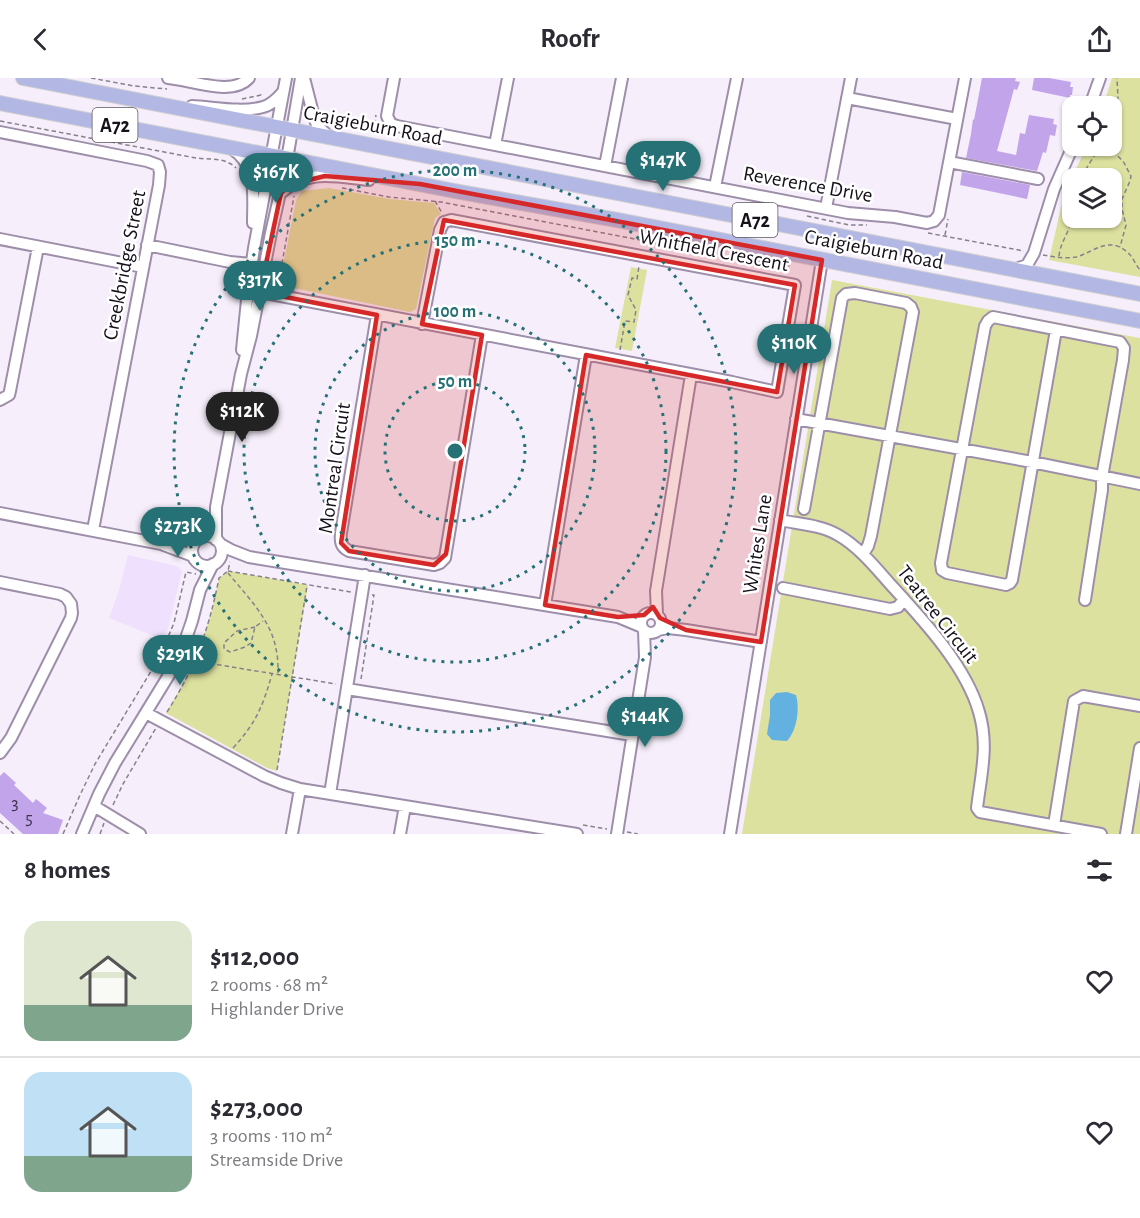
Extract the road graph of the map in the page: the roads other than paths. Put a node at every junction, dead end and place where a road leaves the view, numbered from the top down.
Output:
1 (23, 78) edge
2 (168, 78) edge
3 (249, 78) edge
4 (286, 78) edge
5 (303, 78) edge
6 (394, 78) edge
7 (508, 78) edge
8 (622, 78) edge
9 (736, 78) edge
10 (851, 78) edge
11 (965, 78) edge
12 (1100, 78) edge
13 (283, 93) junction
14 (1094, 96) edge
15 (847, 98) junction
16 (150, 102) junction
17 (0, 103) edge
18 (957, 119) junction
19 (276, 127) junction
20 (292, 130) junction
21 (0, 132) edge
22 (329, 138) junction
23 (495, 145) junction
24 (230, 147) junction
25 (271, 155) junction
26 (1069, 156) edge
27 (288, 158) junction
28 (949, 162) junction
29 (605, 166) junction
30 (1038, 179) dead end
31 (420, 184) junction
32 (715, 187) junction
33 (281, 192) junction
34 (826, 208) junction
35 (0, 239) edge
36 (147, 245) junction
37 (38, 247) junction
38 (254, 248) junction
39 (1034, 253) junction
40 (822, 260) junction
41 (252, 264) junction
42 (143, 267) junction
43 (1014, 270) junction
44 (1046, 276) junction
45 (248, 290) junction
46 (260, 292) junction
47 (1140, 294) edge
48 (377, 315) junction
49 (1140, 321) edge
50 (422, 324) junction
51 (1056, 330) junction
52 (482, 335) junction
53 (586, 355) junction
54 (241, 374) junction
55 (691, 375) junction
56 (0, 400) edge
57 (796, 419) junction
58 (819, 423) junction
59 (890, 436) junction
60 (961, 450) junction
61 (1032, 462) junction
62 (1102, 477) junction
63 (1140, 484) edge
64 (216, 507) junction
65 (804, 509) dead end
66 (0, 513) edge
67 (780, 520) junction
68 (93, 530) junction
69 (199, 540) junction
70 (218, 542) junction
71 (161, 544) junction
72 (863, 554) junction
73 (249, 557) junction
74 (196, 559) junction
75 (221, 560) junction
76 (365, 575) junction
77 (0, 582) edge
78 (783, 588) dead end
79 (200, 590) junction
80 (904, 599) junction
81 (1084, 600) dead end
82 (545, 605) junction
83 (652, 615) junction
84 (618, 617) junction
85 (650, 630) junction
86 (686, 630) junction
87 (761, 642) junction
88 (348, 684) junction
89 (1140, 706) edge
90 (146, 713) junction
91 (632, 735) junction
92 (1140, 748) edge
93 (0, 753) edge
94 (300, 789) junction
95 (330, 794) junction
96 (94, 806) junction
97 (405, 806) junction
98 (1054, 825) junction
99 (580, 830) edge
100 (617, 832) edge
101 (82, 834) edge
102 (140, 834) edge
103 (292, 834) edge
104 (400, 834) edge
105 (730, 834) edge
106 (1101, 834) edge
107 (1126, 834) edge

1 - 16 main road, Craigieburn Road / A72
2 - 3 street
4 - 13 street
5 - 20 street
5 - 22 street
6 - 23 street, Reverence Drive
7 - 23 street
8 - 29 street
9 - 32 street
10 - 15 street
11 - 18 street
12 - 14 street
13 - 16 street
13 - 19 street
15 - 18 street
15 - 34 street
16 - 19 main road, Craigieburn Road / A72
17 - 24 main road, Craigieburn Road / A72
18 - 28 street
19 - 20 main road, Craigieburn Road / A72
19 - 25 street
20 - 22 main road, Craigieburn Road / A72
20 - 27 street
21 - 36 street, Creekbridge Street
22 - 43 main road, Craigieburn Road / A72
23 - 29 street, Reverence Drive
24 - 25 main road, Craigieburn Road / A72
24 - 38 street
25 - 27 main road, Craigieburn Road / A72
25 - 38 street
26 - 39 street
27 - 31 main road, Craigieburn Road / A72
27 - 33 street
28 - 30 street
28 - 34 street, Reverence Drive
29 - 32 street, Reverence Drive
31 - 33 street
31 - 40 main road, Craigieburn Road / A72
32 - 34 street, Reverence Drive
33 - 46 street
35 - 37 street
36 - 41 street
36 - 42 street, Creekbridge Street
37 - 42 street
37 - 56 street
38 - 41 street
39 - 43 street
39 - 44 street
40 - 49 main road, Craigieburn Road / A72
40 - 57 street, Whites Lane
41 - 45 street
42 - 68 street, Creekbridge Street
43 - 44 main road, Craigieburn Road / A72
44 - 47 main road, Craigieburn Road / A72
45 - 46 street, Whitfield Crescent
45 - 54 street
46 - 48 street, Whitfield Crescent
46 - 54 street
48 - 50 street, Whitfield Crescent
48 - 52 street, Montreal Circuit
50 - 52 street, Whitfield Crescent
50 - 55 street, Whitfield Crescent
51 - 60 street
51 - 61 street
51 - 62 street
52 - 53 street, Whitfield Crescent
53 - 55 street, Whitfield Crescent
53 - 82 street
54 - 64 street
55 - 83 street
57 - 58 street
57 - 67 street, Whites Lane
58 - 59 street
58 - 59 street
58 - 65 street
59 - 60 street
59 - 72 street
60 - 61 street
60 - 61 street
61 - 62 street
62 - 63 street
62 - 81 street
64 - 69 street
64 - 70 street
66 - 68 street
67 - 72 street, Teatree Circuit
67 - 87 street, Whites Lane
68 - 71 street
69 - 70 street
69 - 71 street
69 - 74 street
70 - 73 street
70 - 75 street
71 - 74 street
72 - 80 street, Teatree Circuit
73 - 75 street
73 - 76 street
74 - 75 street
74 - 79 street
75 - 79 street
76 - 82 street
76 - 88 street
77 - 93 street
78 - 80 street
79 - 90 street
80 - 98 street, Teatree Circuit
82 - 84 street
83 - 84 street
83 - 85 street
83 - 85 street
83 - 86 street
84 - 85 street
85 - 86 street
85 - 91 street
86 - 87 street
87 - 105 street, Whites Lane
88 - 91 street
88 - 95 street
89 - 98 street
90 - 94 street
90 - 96 street
91 - 100 street
92 - 107 street
94 - 95 street
94 - 103 street
95 - 97 street
96 - 101 street
96 - 102 street
97 - 99 street
97 - 104 street
98 - 106 street, Teatree Circuit

